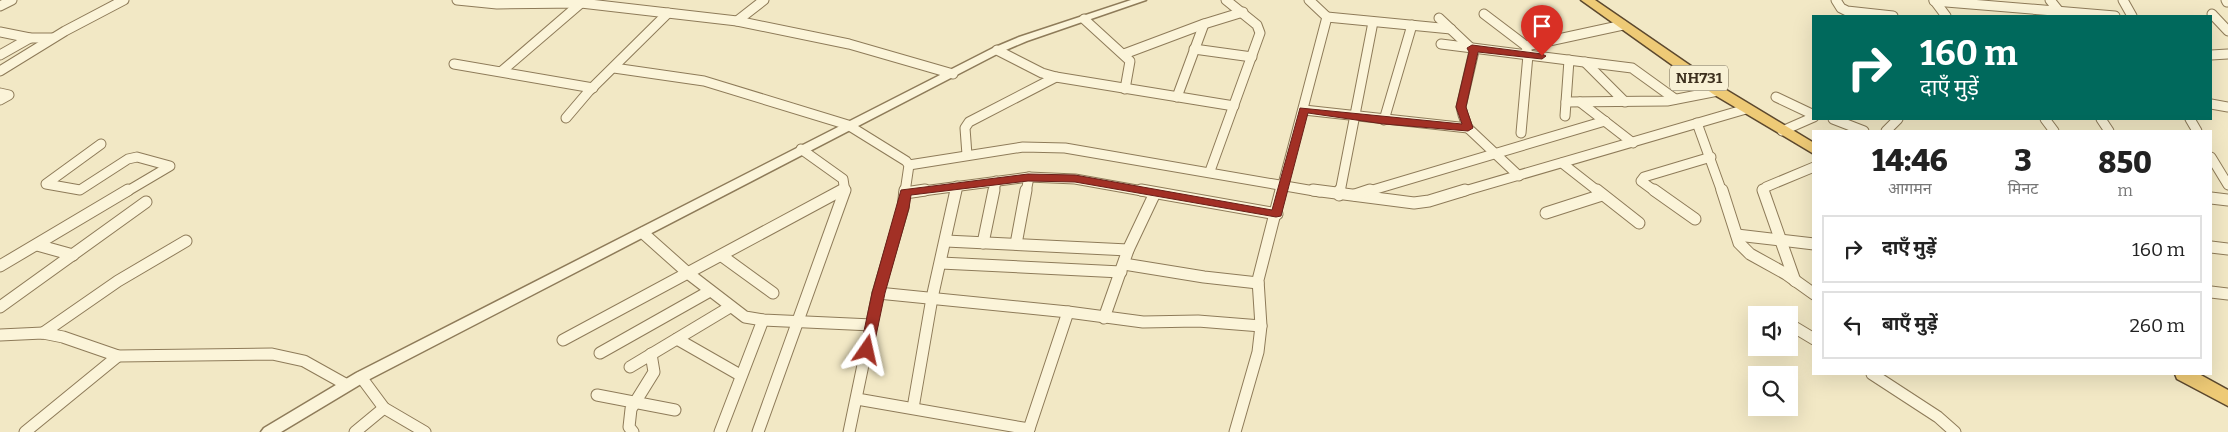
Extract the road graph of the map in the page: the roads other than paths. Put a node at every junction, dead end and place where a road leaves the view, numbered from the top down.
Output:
1 (12, 0) edge
2 (124, 0) edge
3 (457, 0) edge
4 (764, 0) edge
5 (1141, 0) edge
6 (1226, 0) edge
7 (1309, 0) edge
8 (1587, 0) edge
9 (1836, 0) edge
10 (2050, 0) edge
11 (2123, 0) edge
12 (1934, 1) edge
13 (1984, 2) edge
14 (581, 3) junction
15 (0, 6) edge
16 (2058, 10) junction
17 (1243, 12) junction
18 (668, 13) junction
19 (1484, 14) dead end
20 (2212, 14) dead end
21 (1881, 15) edge
22 (1945, 15) edge
23 (2106, 15) edge
24 (2131, 15) edge
25 (1327, 17) junction
26 (1439, 18) dead end
27 (1084, 19) junction
28 (737, 21) junction
29 (1373, 22) junction
30 (1204, 24) junction
31 (1412, 25) junction
32 (1622, 25) junction
33 (1451, 29) junction
34 (2228, 31) edge
35 (0, 32) edge
36 (30, 38) junction
37 (53, 38) junction
38 (1440, 44) dead end
39 (1472, 48) junction
40 (1194, 49) junction
41 (997, 50) junction
42 (1527, 50) junction
43 (1124, 54) junction
44 (2228, 54) edge
45 (2212, 55) edge
46 (0, 56) edge
47 (1252, 57) junction
48 (1569, 60) junction
49 (1585, 62) junction
50 (454, 64) dead end
51 (614, 68) junction
52 (502, 71) junction
53 (0, 72) edge
54 (953, 74) junction
55 (1056, 77) junction
56 (593, 88) junction
57 (1125, 90) junction
58 (1718, 91) junction
59 (0, 93) edge
60 (1177, 97) junction
61 (1776, 97) dead end
62 (1675, 99) junction
63 (0, 100) edge
64 (1566, 102) junction
65 (1580, 102) junction
66 (1625, 102) junction
67 (2212, 104) edge
68 (1234, 106) junction
69 (2228, 107) edge
70 (1746, 109) junction
71 (1304, 110) junction
72 (1812, 115) edge
73 (1353, 116) junction
74 (1565, 116) dead end
75 (1812, 117) edge
76 (566, 118) dead end
77 (1384, 120) junction
78 (1836, 120) edge
79 (1896, 120) edge
80 (1606, 121) junction
81 (1697, 123) junction
82 (848, 125) junction
83 (1468, 128) junction
84 (1861, 130) edge
85 (1887, 130) edge
86 (1782, 131) junction
87 (1520, 132) dead end
88 (1633, 143) junction
89 (101, 144) dead end
90 (801, 149) junction
91 (1812, 149) edge
92 (1496, 154) junction
93 (967, 155) junction
94 (1711, 157) junction
95 (2212, 161) edge
96 (1562, 163) junction
97 (909, 165) junction
98 (1812, 168) edge
99 (1210, 171) junction
100 (1518, 176) junction
101 (2225, 176) edge
102 (1028, 177) junction
103 (996, 181) junction
104 (1284, 185) junction
105 (2228, 185) edge
106 (957, 186) junction
107 (845, 189) junction
108 (905, 193) junction
109 (1155, 193) junction
110 (1602, 195) junction
111 (1344, 196) junction
112 (2212, 198) edge
113 (2228, 200) edge
114 (146, 202) dead end
115 (1546, 213) dead end
116 (1276, 214) junction
117 (1695, 219) dead end
118 (1639, 223) dead end
119 (644, 233) junction
120 (1737, 235) junction
121 (1781, 240) junction
122 (186, 241) dead end
123 (946, 241) junction
124 (983, 243) junction
125 (1016, 244) junction
126 (1812, 244) edge
127 (37, 245) junction
128 (2212, 247) edge
129 (2228, 249) edge
130 (1128, 250) junction
131 (73, 255) junction
132 (722, 256) junction
133 (941, 264) junction
134 (0, 266) edge
135 (1123, 268) junction
136 (689, 274) junction
137 (1795, 281) junction
138 (1258, 283) junction
139 (710, 291) junction
140 (1811, 291) edge
141 (2212, 292) edge
142 (773, 293) dead end
143 (878, 293) junction
144 (2228, 294) edge
145 (932, 298) junction
146 (0, 307) edge
147 (730, 307) junction
148 (1068, 312) junction
149 (1104, 318) junction
150 (763, 320) junction
151 (799, 322) junction
152 (872, 325) junction
153 (1261, 326) junction
154 (1798, 329) edge
155 (43, 333) junction
156 (0, 335) edge
157 (1812, 337) edge
158 (677, 339) junction
159 (562, 340) dead end
160 (600, 353) dead end
161 (651, 354) junction
162 (118, 356) junction
163 (630, 367) dead end
164 (740, 375) junction
165 (1874, 375) edge
166 (2186, 375) edge
167 (361, 377) junction
168 (347, 385) junction
169 (597, 395) dead end
170 (856, 399) junction
171 (2228, 399) edge
172 (635, 401) junction
173 (384, 408) junction
174 (913, 408) junction
175 (675, 410) dead end
176 (1028, 430) edge
177 (25, 432) edge
178 (269, 432) edge
179 (355, 432) edge
180 (424, 432) edge
181 (633, 432) edge
182 (720, 432) edge
183 (758, 432) edge
184 (849, 432) edge
185 (1235, 432) edge
186 (1955, 432) edge

1 - 15 street
2 - 37 street
3 - 14 street
4 - 28 street
5 - 27 street
6 - 17 street
7 - 25 street
8 - 32 highway, NH731
9 - 21 street
10 - 16 street
11 - 24 street
12 - 13 street
12 - 22 street
13 - 16 street
14 - 18 street
14 - 52 street
16 - 23 street
17 - 30 street
17 - 47 street
18 - 28 street
18 - 51 street
19 - 42 street
20 - 34 street
25 - 29 street
25 - 71 street
26 - 33 street
27 - 41 street
27 - 43 street
28 - 54 street
29 - 31 street
29 - 73 street
30 - 40 street
30 - 43 street
31 - 33 street
31 - 77 street
32 - 42 street
32 - 58 highway, NH731
33 - 39 street
35 - 36 street
36 - 37 street
36 - 46 street
37 - 53 street
38 - 39 street
39 - 42 street
39 - 83 street
40 - 47 street
40 - 60 street
41 - 54 street
41 - 55 street
42 - 48 street
42 - 87 street
43 - 57 street
44 - 45 street
47 - 68 street
48 - 49 street
48 - 64 street
49 - 62 street
49 - 66 street
50 - 52 street
51 - 56 street
51 - 82 street
52 - 56 street
54 - 82 street
55 - 57 street
55 - 93 street
56 - 76 street
57 - 60 street
58 - 62 street
58 - 70 highway, NH731
59 - 63 street
60 - 68 street
61 - 72 street
62 - 66 street
64 - 65 street
64 - 74 street
65 - 66 street
65 - 80 street
67 - 69 street
68 - 99 street
70 - 81 street
70 - 86 highway, NH731
71 - 73 street
71 - 104 street
73 - 77 street
73 - 111 street
75 - 86 street
77 - 83 street
78 - 84 street
79 - 85 street
80 - 88 street
80 - 92 street
81 - 88 street
81 - 94 street
82 - 90 street
82 - 97 street
83 - 92 street
86 - 91 highway, NH731
88 - 96 street
89 - 127 street
90 - 107 street
90 - 119 street
92 - 100 street
92 - 111 street
93 - 97 street
93 - 99 street
94 - 117 street
94 - 120 street
95 - 101 street
96 - 100 street
96 - 110 street
97 - 108 street
98 - 121 street
99 - 104 street
100 - 111 street
101 - 105 street
102 - 103 street
102 - 109 street
102 - 125 street
103 - 106 street
103 - 124 street
104 - 111 street
104 - 116 street
106 - 108 street
106 - 123 street
107 - 132 street
107 - 151 street
108 - 143 street
109 - 116 street
109 - 130 street
110 - 115 street
110 - 118 street
112 - 113 street
114 - 131 street
116 - 138 street
119 - 136 street
119 - 167 street
120 - 121 street
120 - 137 street
121 - 126 street
121 - 137 street
122 - 155 street
123 - 124 street
123 - 133 street
124 - 125 street
125 - 130 street
127 - 131 street
127 - 134 street
128 - 129 street
130 - 135 street
131 - 146 street
132 - 136 street
132 - 142 street
133 - 135 street
133 - 145 street
135 - 138 street
135 - 149 street
136 - 139 street
136 - 159 street
137 - 140 street
138 - 153 street
139 - 147 street
139 - 160 street
141 - 144 street
143 - 145 street
143 - 152 street
145 - 148 street
145 - 174 street
147 - 150 street
147 - 158 street
148 - 149 street
148 - 176 street
149 - 153 street
150 - 151 street
150 - 164 street
151 - 152 street
151 - 183 street
152 - 170 street
153 - 185 street
154 - 157 street
155 - 156 street
155 - 162 street
158 - 161 street
158 - 164 street
161 - 163 street
161 - 172 street
162 - 168 street
162 - 177 street
164 - 182 street
165 - 186 street
166 - 171 highway
167 - 168 street
167 - 173 street
168 - 178 street
169 - 172 street
170 - 174 street
170 - 184 street
172 - 175 street
172 - 181 street
173 - 179 street
173 - 180 street
174 - 176 street

